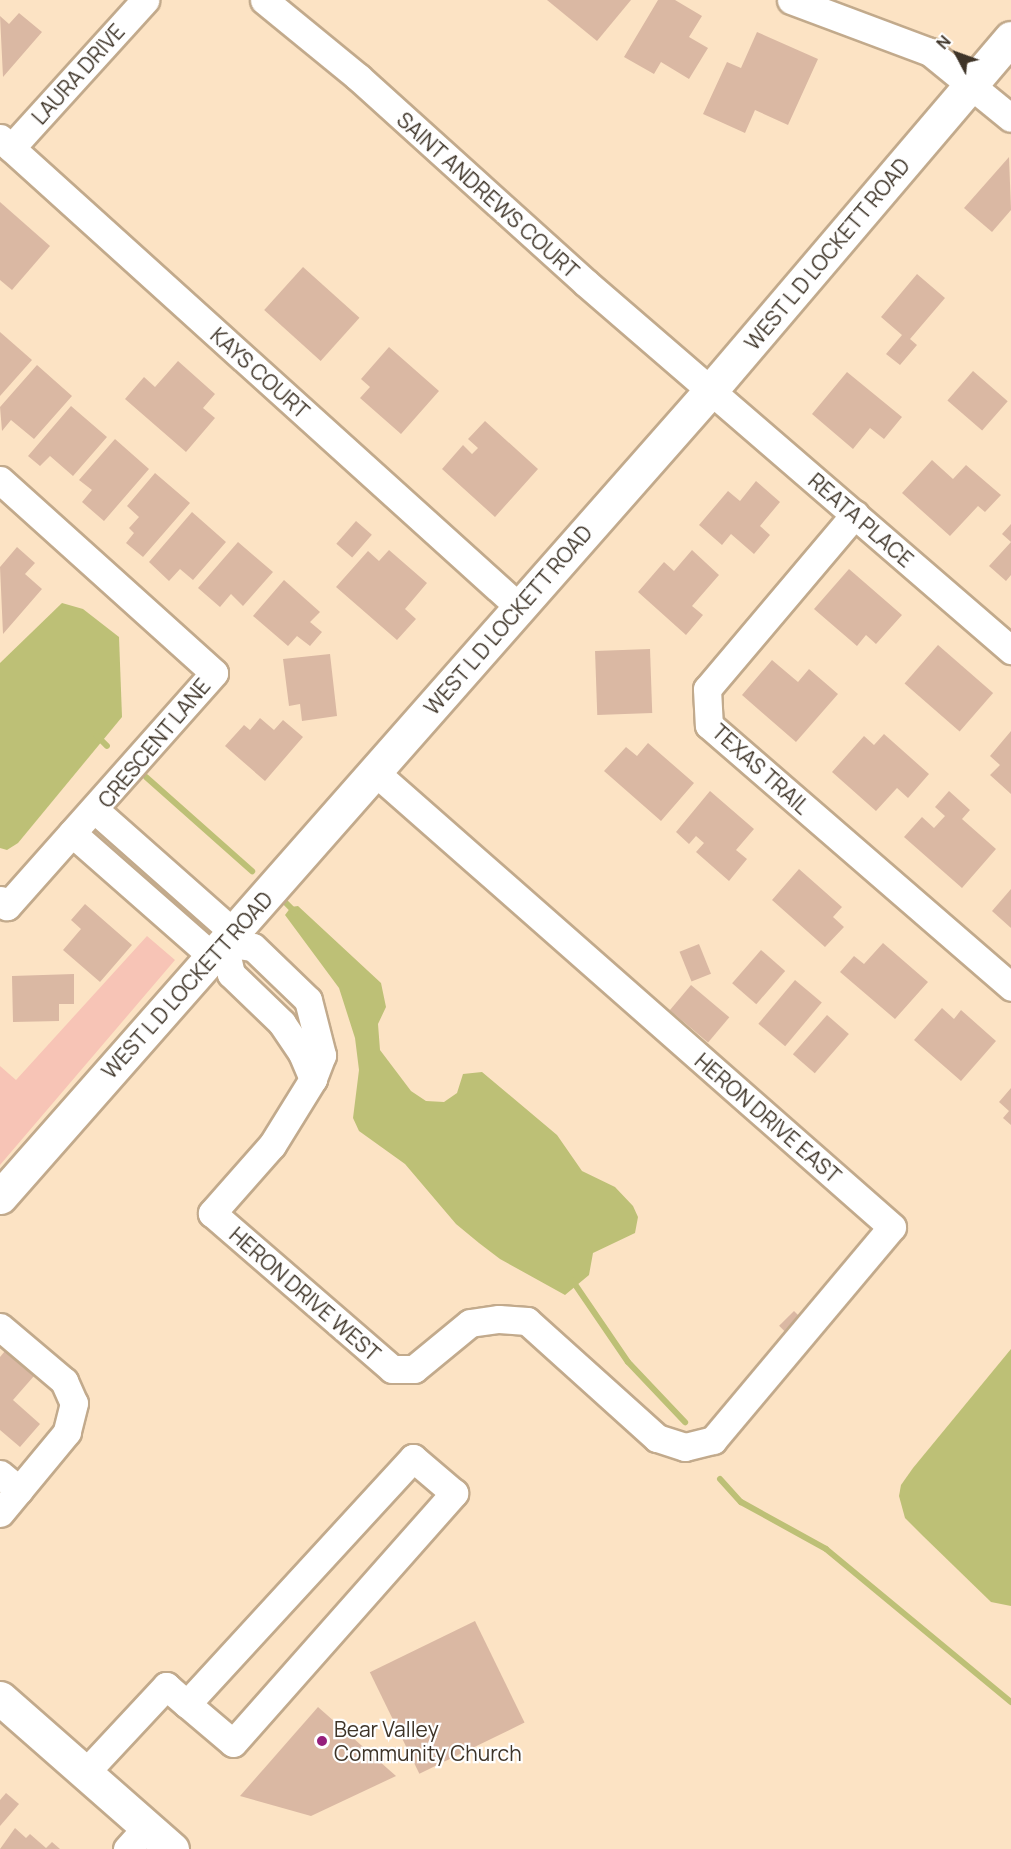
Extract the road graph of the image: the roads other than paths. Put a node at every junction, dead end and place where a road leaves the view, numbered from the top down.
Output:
1 (145, 0) edge
2 (264, 0) edge
3 (791, 0) edge
4 (1011, 38) edge
5 (972, 83) junction
6 (1011, 118) edge
7 (5, 143) edge
8 (711, 390) junction
9 (0, 480) edge
10 (855, 514) junction
11 (519, 607) junction
12 (1011, 650) edge
13 (375, 772) junction
14 (94, 809) junction
15 (72, 833) junction
16 (0, 900) edge
17 (223, 944) junction
18 (1011, 987) edge
19 (0, 1197) edge
20 (0, 1327) edge
21 (685, 1447) joint
22 (9, 1482) edge
23 (0, 1513) edge
24 (0, 1698) edge
25 (187, 1704) junction
26 (85, 1773) junction
27 (137, 1838) edge
28 (172, 1849) edge

1 - 7 street, LAURA DRIVE
2 - 8 street, SAINT ANDREWS COURT
3 - 5 street
4 - 5 main road, WEST L D LOCKETT ROAD
5 - 6 street
5 - 8 main road, WEST L D LOCKETT ROAD
7 - 11 street, KAYS COURT
8 - 10 street, REATA PLACE
8 - 11 main road, WEST L D LOCKETT ROAD
9 - 14 street, CRESCENT LANE
10 - 12 street, REATA PLACE
10 - 18 street, TEXAS TRAIL
11 - 13 main road, WEST L D LOCKETT ROAD
13 - 17 main road, WEST L D LOCKETT ROAD
13 - 21 street, HERON DRIVE EAST
14 - 15 street
14 - 17 street, CRESCENT LANE
15 - 16 street
15 - 17 street
17 - 19 main road, WEST L D LOCKETT ROAD
17 - 21 street, HERON DRIVE WEST
20 - 22 street
22 - 23 street
24 - 26 main road
25 - 25 street
25 - 26 street
26 - 27 main road
27 - 28 main road

